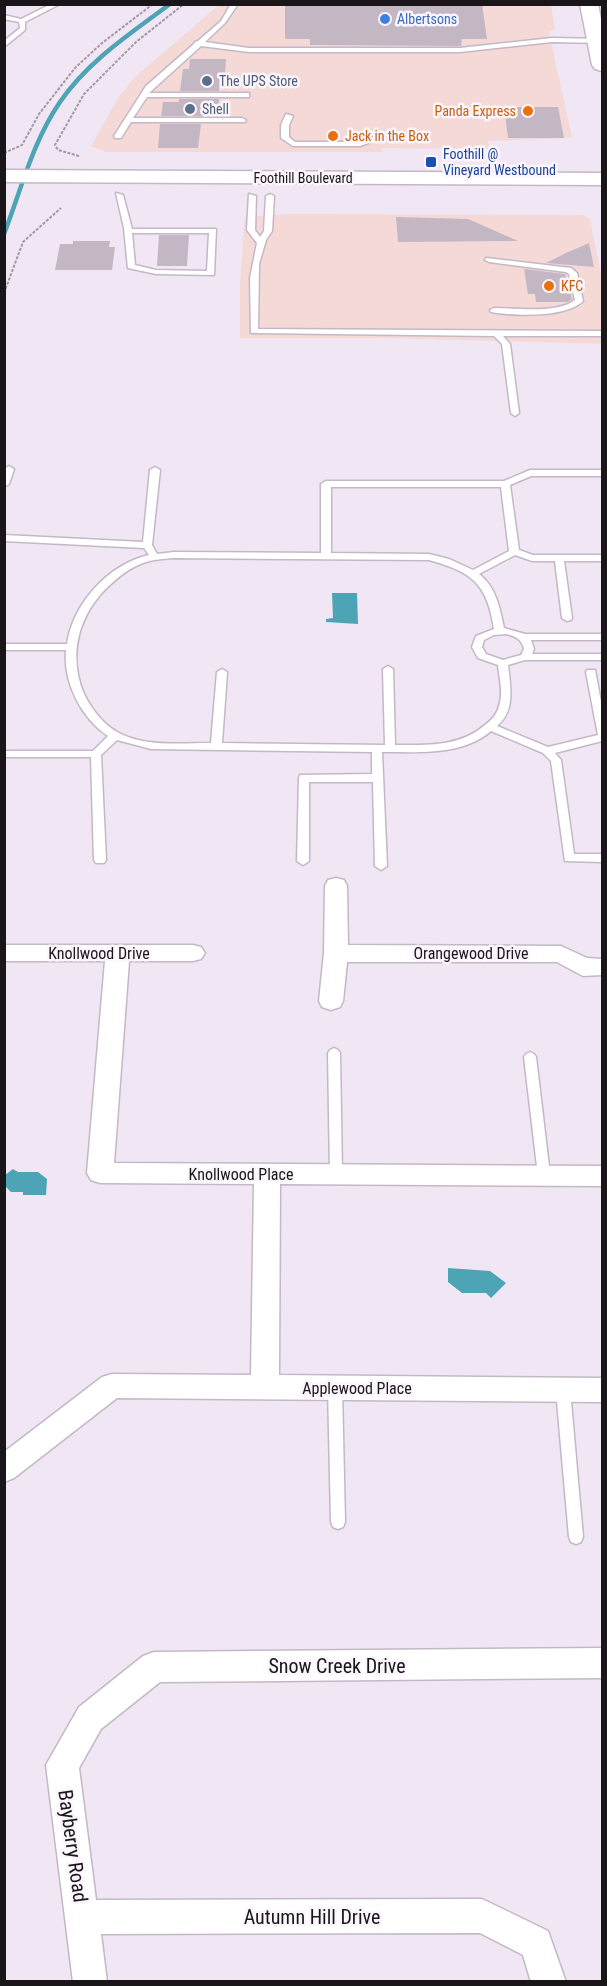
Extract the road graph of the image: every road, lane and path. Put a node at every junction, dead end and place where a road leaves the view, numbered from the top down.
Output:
1 (57, 4) edge
2 (153, 4) edge
3 (184, 4) edge
4 (235, 4) edge
5 (589, 4) edge
6 (4, 17) edge
7 (22, 21) junction
8 (600, 41) edge
9 (196, 43) junction
10 (4, 45) edge
11 (603, 65) edge
12 (145, 95) junction
13 (246, 95) dead end
14 (289, 116) dead end
15 (130, 120) junction
16 (242, 120) dead end
17 (118, 136) dead end
18 (384, 136) dead end
19 (4, 153) edge
20 (86, 157) dead end
21 (603, 179) edge
22 (7, 186) edge
23 (53, 193) junction
24 (119, 195) junction
25 (261, 196) junction
26 (603, 197) edge
27 (128, 231) junction
28 (259, 241) junction
29 (489, 260) dead end
30 (4, 293) edge
31 (494, 310) dead end
32 (497, 334) junction
33 (603, 334) edge
34 (515, 413) dead end
35 (9, 468) dead end
36 (155, 470) dead end
37 (603, 473) edge
38 (4, 484) edge
39 (506, 484) junction
40 (4, 538) edge
41 (147, 545) junction
42 (514, 552) junction
43 (326, 555) junction
44 (155, 558) junction
45 (559, 558) junction
46 (603, 558) edge
47 (474, 573) junction
48 (567, 618) dead end
49 (500, 631) junction
50 (523, 637) junction
51 (603, 637) edge
52 (4, 647) edge
53 (72, 647) junction
54 (525, 657) junction
55 (603, 657) edge
56 (502, 663) junction
57 (388, 669) dead end
58 (222, 672) dead end
59 (591, 672) dead end
60 (491, 727) junction
61 (603, 733) edge
62 (115, 736) junction
63 (603, 738) edge
64 (216, 748) junction
65 (377, 749) junction
66 (390, 749) junction
67 (547, 751) junction
68 (4, 754) edge
69 (96, 754) junction
70 (378, 778) junction
71 (603, 858) edge
72 (100, 860) dead end
73 (303, 861) dead end
74 (381, 866) dead end
75 (336, 886) dead end
76 (4, 953) edge
77 (336, 953) junction
78 (118, 954) junction
79 (193, 954) dead end
80 (603, 967) edge
81 (331, 1000) dead end
82 (334, 1053) dead end
83 (530, 1057) dead end
84 (267, 1174) junction
85 (336, 1174) junction
86 (544, 1175) junction
87 (603, 1176) edge
88 (265, 1387) junction
89 (335, 1388) junction
90 (563, 1390) junction
91 (603, 1390) edge
92 (4, 1469) edge
93 (338, 1522) dead end
94 (576, 1537) dead end
95 (603, 1664) edge
96 (90, 1718) joint
97 (82, 1917) junction
98 (90, 1982) edge
99 (549, 1982) edge

1 - 7 lane
2 - 19 path
3 - 20 path
4 - 9 lane
5 - 8 main road
6 - 7 lane
7 - 10 lane
8 - 9 lane
8 - 11 main road
9 - 12 lane
12 - 13 lane
12 - 15 lane
14 - 18 lane
15 - 16 lane
15 - 17 lane
21 - 23 main road, Foothill Boulevard
22 - 23 main road, Foothill Boulevard
23 - 24 main road, Foothill Boulevard
23 - 30 path
24 - 25 main road, Foothill Boulevard
24 - 27 lane
25 - 26 main road, Foothill Boulevard
25 - 28 lane
25 - 28 lane
27 - 27 lane
28 - 32 lane
29 - 31 lane
32 - 33 lane
32 - 34 lane
35 - 38 lane
36 - 41 lane
37 - 39 lane
39 - 42 lane
39 - 43 lane
40 - 41 lane
41 - 44 lane
42 - 45 lane
42 - 47 lane
43 - 44 lane
43 - 47 lane
44 - 53 lane
45 - 46 lane
45 - 48 lane
47 - 49 lane
49 - 50 lane
49 - 56 lane
50 - 51 lane
50 - 54 lane
52 - 53 lane
53 - 62 lane
54 - 55 lane
54 - 56 lane
56 - 60 lane
57 - 66 lane
58 - 64 lane
59 - 61 lane
60 - 66 lane
60 - 67 lane
62 - 64 lane
62 - 69 lane
63 - 67 lane
64 - 65 lane
65 - 66 lane
65 - 70 lane
67 - 71 lane
68 - 69 lane
69 - 72 lane
70 - 73 lane
70 - 74 lane
75 - 77 street
76 - 78 street, Knollwood Drive
77 - 80 street, Orangewood Drive
77 - 81 street
78 - 79 street, Knollwood Drive
78 - 84 street, Knollwood Place
82 - 85 lane
83 - 86 lane
84 - 85 street, Knollwood Place
84 - 88 street
85 - 86 street, Knollwood Place
86 - 87 street, Knollwood Place
88 - 89 street, Applewood Place
88 - 92 street, Applewood Place
89 - 90 street, Applewood Place
89 - 93 lane
90 - 91 street, Applewood Place
90 - 94 lane
95 - 96 street, Snow Creek Drive
96 - 97 street, Bayberry Road
97 - 98 street, Bayberry Road
97 - 99 street, Autumn Hill Drive

